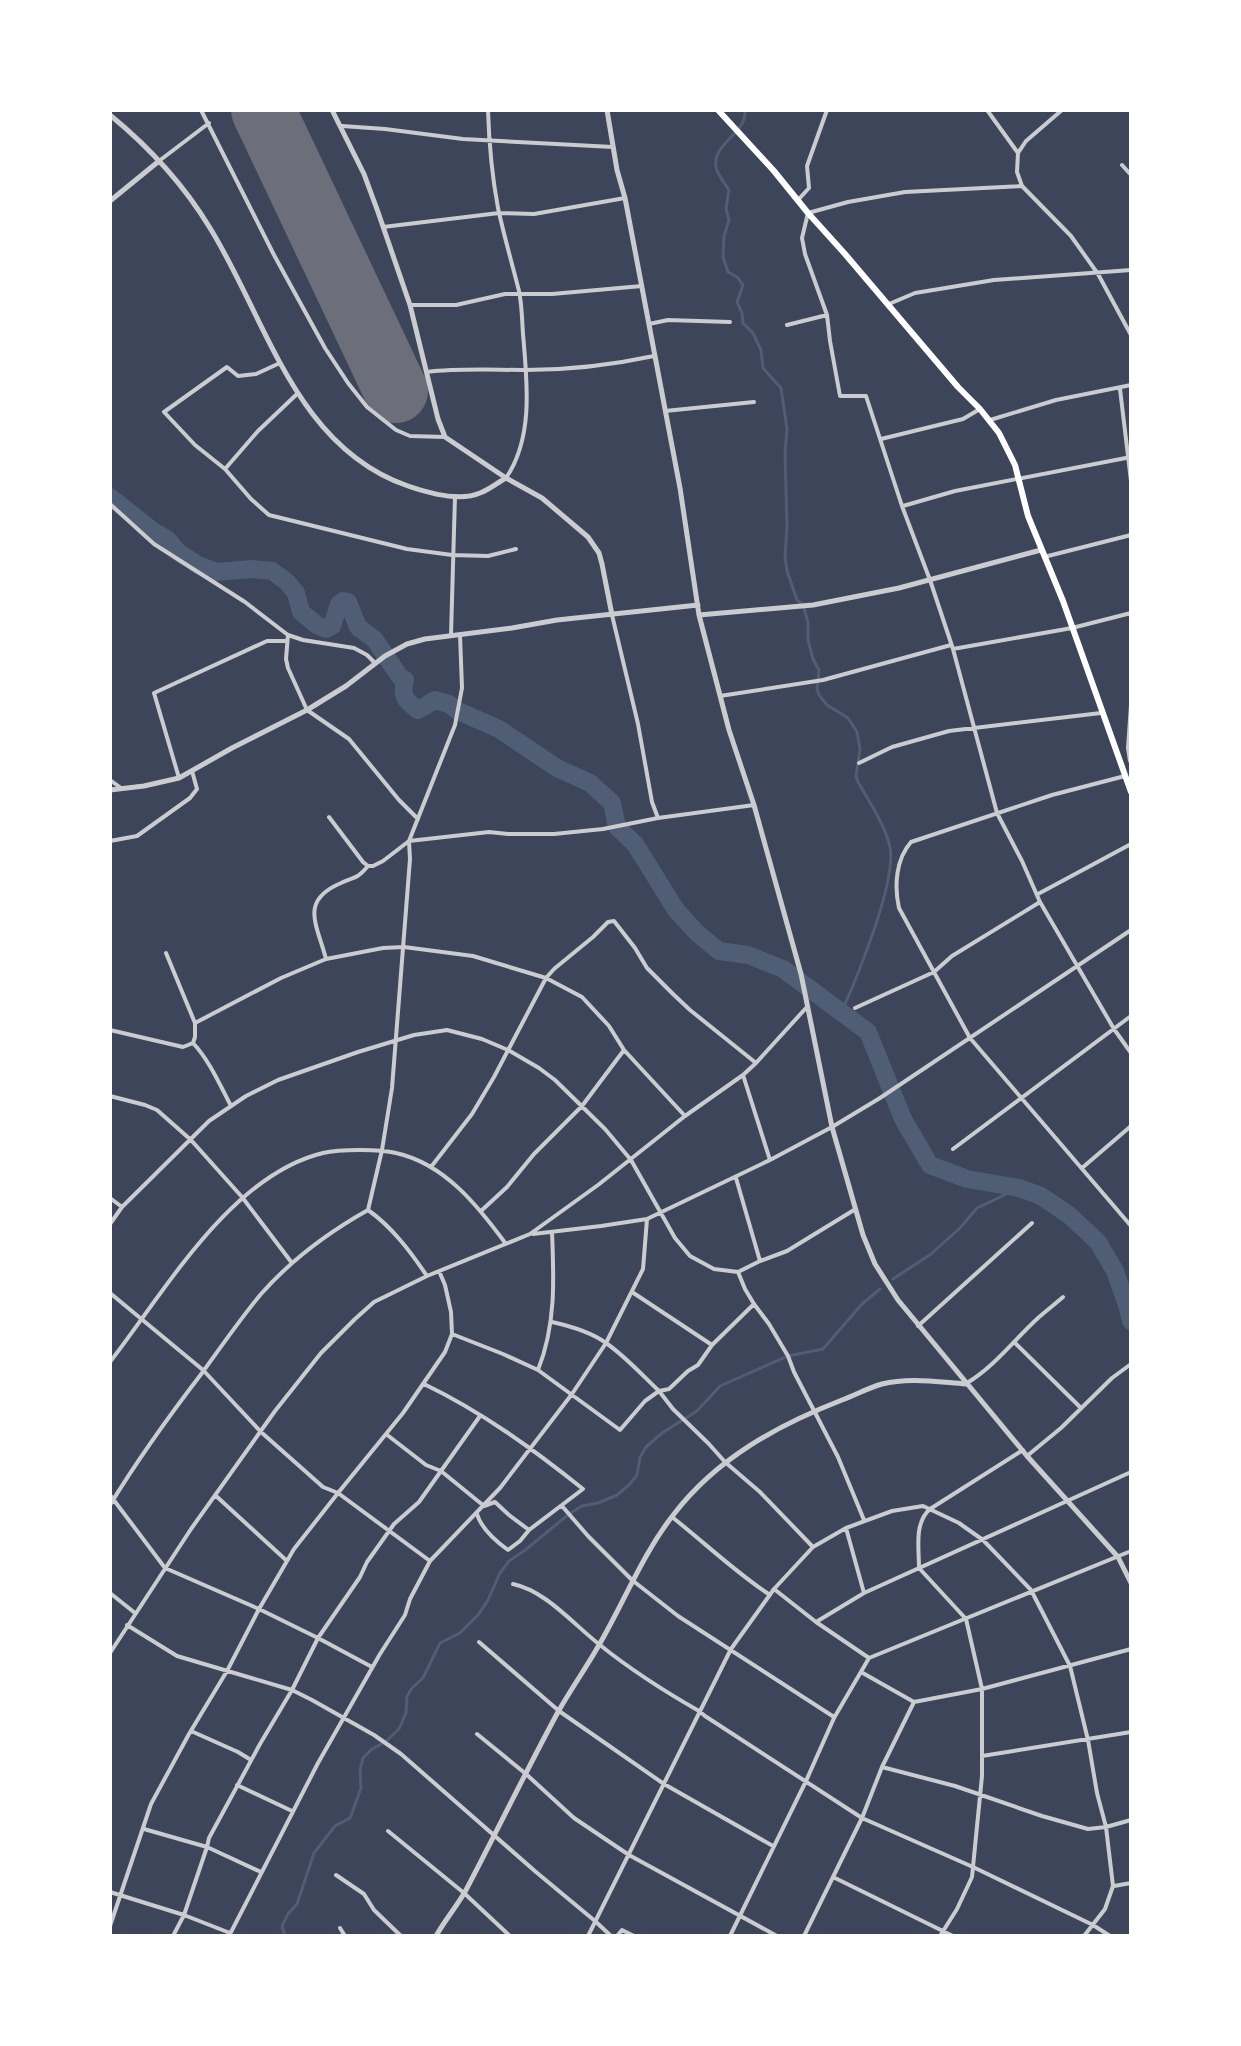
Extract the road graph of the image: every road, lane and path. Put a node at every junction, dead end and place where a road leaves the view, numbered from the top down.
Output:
1 (201, 110) edge
2 (332, 110) edge
3 (488, 110) edge
4 (607, 110) edge
5 (718, 110) edge
6 (827, 110) edge
7 (987, 110) edge
8 (1062, 110) edge
9 (110, 116) edge
10 (209, 123) junction
11 (342, 126) junction
12 (489, 139) junction
13 (613, 147) junction
14 (1018, 153) junction
15 (159, 161) junction
16 (1122, 165) dead end
17 (1131, 175) edge
18 (1022, 186) junction
19 (625, 198) junction
20 (798, 200) junction
21 (110, 201) edge
22 (499, 213) junction
23 (808, 213) junction
24 (383, 227) junction
25 (1131, 270) edge
26 (1098, 274) junction
27 (642, 286) junction
28 (519, 294) junction
29 (888, 304) junction
30 (410, 305) junction
31 (827, 315) junction
32 (730, 322) dead end
33 (648, 324) junction
34 (787, 325) dead end
35 (1131, 335) edge
36 (654, 356) junction
37 (280, 363) junction
38 (526, 370) junction
39 (427, 372) junction
40 (1131, 385) edge
41 (1120, 389) junction
42 (297, 394) junction
43 (754, 402) dead end
44 (980, 409) junction
45 (665, 411) junction
46 (989, 420) junction
47 (445, 437) junction
48 (881, 439) junction
49 (1129, 457) edge
50 (225, 469) junction
51 (506, 478) junction
52 (1019, 478) junction
53 (1131, 481) edge
54 (455, 496) junction
55 (110, 504) edge
56 (902, 506) junction
57 (1131, 535) edge
58 (516, 549) dead end
59 (1043, 553) junction
60 (452, 555) junction
61 (930, 580) junction
62 (1131, 600) edge
63 (698, 605) junction
64 (1130, 613) edge
65 (612, 615) junction
66 (699, 615) junction
67 (1072, 628) junction
68 (1131, 629) edge
69 (460, 634) junction
70 (451, 635) junction
71 (288, 638) junction
72 (952, 647) junction
73 (377, 662) junction
74 (720, 696) junction
75 (1131, 705) edge
76 (307, 710) junction
77 (1101, 713) junction
78 (973, 727) junction
79 (1131, 761) edge
80 (859, 763) dead end
81 (1121, 764) junction
82 (192, 771) junction
83 (1125, 776) junction
84 (179, 778) junction
85 (110, 780) edge
86 (121, 788) junction
87 (110, 790) edge
88 (1131, 792) edge
89 (754, 805) junction
90 (997, 813) junction
91 (329, 817) dead end
92 (658, 818) junction
93 (418, 819) junction
94 (110, 841) edge
95 (409, 841) junction
96 (1131, 844) edge
97 (368, 866) junction
98 (1037, 894) junction
99 (1040, 902) junction
100 (1131, 930) edge
101 (404, 947) junction
102 (166, 953) dead end
103 (326, 959) junction
104 (1077, 967) junction
105 (934, 972) junction
106 (546, 978) junction
107 (806, 1008) junction
108 (855, 1008) dead end
109 (1131, 1016) edge
110 (195, 1023) junction
111 (1114, 1029) junction
112 (110, 1030) edge
113 (970, 1038) junction
114 (397, 1041) junction
115 (193, 1043) junction
116 (508, 1050) junction
117 (624, 1050) junction
118 (1131, 1053) edge
119 (756, 1063) junction
120 (743, 1075) junction
121 (110, 1096) edge
122 (1022, 1098) junction
123 (231, 1106) junction
124 (582, 1106) junction
125 (685, 1116) junction
126 (1131, 1126) edge
127 (832, 1127) junction
128 (191, 1140) junction
129 (953, 1149) dead end
130 (382, 1150) junction
131 (631, 1160) junction
132 (770, 1160) junction
133 (431, 1167) junction
134 (1082, 1168) junction
135 (736, 1177) junction
136 (242, 1197) junction
137 (110, 1198) edge
138 (122, 1207) junction
139 (368, 1210) junction
140 (854, 1210) junction
141 (481, 1211) junction
142 (661, 1213) junction
143 (1129, 1218) edge
144 (647, 1219) junction
145 (1032, 1223) dead end
146 (110, 1224) edge
147 (1131, 1226) edge
148 (552, 1232) junction
149 (530, 1234) junction
150 (506, 1244) junction
151 (760, 1261) junction
152 (292, 1263) junction
153 (439, 1271) junction
154 (738, 1272) junction
155 (427, 1276) junction
156 (632, 1292) junction
157 (110, 1293) edge
158 (1063, 1297) dead end
159 (754, 1304) junction
160 (142, 1320) junction
161 (552, 1322) junction
162 (918, 1326) junction
163 (452, 1334) junction
164 (606, 1343) junction
165 (1015, 1343) junction
166 (712, 1345) junction
167 (110, 1362) edge
168 (1131, 1364) edge
169 (203, 1370) junction
170 (538, 1370) junction
171 (424, 1384) junction
172 (966, 1384) junction
173 (659, 1391) junction
174 (572, 1394) junction
175 (1080, 1407) junction
176 (815, 1410) junction
177 (480, 1416) junction
178 (261, 1432) junction
179 (386, 1434) junction
180 (532, 1448) junction
181 (1026, 1453) junction
182 (725, 1462) junction
183 (441, 1471) junction
184 (1131, 1472) edge
185 (338, 1493) junction
186 (110, 1495) edge
187 (215, 1495) junction
188 (1068, 1500) junction
189 (110, 1505) edge
190 (484, 1506) junction
191 (562, 1506) junction
192 (930, 1509) junction
193 (477, 1514) junction
194 (672, 1516) junction
195 (864, 1520) junction
196 (846, 1528) junction
197 (529, 1530) junction
198 (388, 1531) junction
199 (983, 1540) junction
200 (813, 1547) junction
201 (1131, 1551) edge
202 (1118, 1557) junction
203 (287, 1561) junction
204 (430, 1561) junction
205 (165, 1568) junction
206 (919, 1568) junction
207 (632, 1580) junction
208 (1131, 1583) edge
209 (513, 1584) dead end
210 (774, 1589) junction
211 (1031, 1590) junction
212 (110, 1593) edge
213 (864, 1593) junction
214 (770, 1595) junction
215 (259, 1609) junction
216 (135, 1613) junction
217 (966, 1619) junction
218 (816, 1622) junction
219 (127, 1625) junction
220 (318, 1638) junction
221 (479, 1642) dead end
222 (599, 1645) junction
223 (731, 1649) junction
224 (1131, 1649) edge
225 (110, 1653) edge
226 (869, 1658) junction
227 (1070, 1666) junction
228 (372, 1667) junction
229 (227, 1671) junction
230 (861, 1672) junction
231 (982, 1689) junction
232 (292, 1690) junction
233 (914, 1702) junction
234 (559, 1711) junction
235 (699, 1711) junction
236 (344, 1718) junction
237 (834, 1718) junction
238 (191, 1731) junction
239 (1131, 1732) edge
240 (477, 1734) dead end
241 (1088, 1740) junction
242 (982, 1756) junction
243 (251, 1760) junction
244 (882, 1767) junction
245 (526, 1774) junction
246 (806, 1781) junction
247 (664, 1784) junction
248 (237, 1785) junction
249 (980, 1794) junction
250 (292, 1811) junction
251 (862, 1818) junction
252 (1131, 1820) edge
253 (1106, 1827) junction
254 (144, 1829) junction
255 (388, 1831) dead end
256 (493, 1834) junction
257 (773, 1846) junction
258 (207, 1847) junction
259 (629, 1855) junction
260 (973, 1867) junction
261 (261, 1872) junction
262 (336, 1875) dead end
263 (833, 1877) junction
264 (1131, 1883) edge
265 (1113, 1886) junction
266 (110, 1892) edge
267 (464, 1893) junction
268 (121, 1894) junction
269 (184, 1915) junction
270 (741, 1917) junction
271 (595, 1921) junction
272 (1093, 1925) junction
273 (110, 1926) edge
274 (340, 1928) dead end
275 (942, 1934) edge
276 (230, 1935) edge
277 (173, 1936) edge
278 (345, 1936) edge
279 (401, 1936) edge
280 (436, 1936) edge
281 (510, 1936) edge
282 (588, 1936) edge
283 (614, 1936) edge
284 (634, 1936) edge
285 (730, 1936) edge
286 (777, 1936) edge
287 (804, 1936) edge
288 (953, 1936) edge
289 (1084, 1936) edge
290 (1110, 1936) edge

1 - 10 street
2 - 11 street
3 - 12 street
4 - 13 street
5 - 20 main road
6 - 20 street
7 - 14 street
8 - 14 street
9 - 15 street
10 - 15 street
10 - 47 street
11 - 12 street
11 - 24 street
12 - 13 street
12 - 22 street
13 - 19 street
14 - 18 street
15 - 21 street
15 - 37 street
16 - 17 street
18 - 23 street
18 - 26 street
19 - 22 street
19 - 27 street
20 - 23 main road
22 - 24 street
22 - 28 street
23 - 29 main road
23 - 31 street
24 - 30 street
25 - 26 street
26 - 29 street
26 - 35 street
27 - 28 street
27 - 33 street
28 - 30 street
28 - 38 street
29 - 44 main road
30 - 39 street
31 - 34 street
31 - 48 street
32 - 33 street
33 - 36 street
36 - 38 street
36 - 45 street
37 - 42 street
37 - 50 street
38 - 39 street
38 - 51 street
39 - 47 street
40 - 41 street
41 - 46 street
41 - 49 street
42 - 50 street
42 - 54 street
43 - 45 street
44 - 46 main road
44 - 48 street
45 - 63 street
46 - 52 main road
47 - 51 street
48 - 56 street
49 - 52 street
49 - 53 street
50 - 60 street
51 - 54 street
51 - 65 street
52 - 56 street
52 - 59 main road
54 - 60 street
55 - 71 street
56 - 61 street
57 - 59 street
58 - 60 street
59 - 61 street
59 - 67 main road
60 - 70 street
61 - 66 street
61 - 72 street
62 - 64 street
63 - 65 street
63 - 66 street
64 - 67 street
64 - 68 street
65 - 69 street
65 - 92 street
66 - 74 street
67 - 72 street
67 - 77 main road
69 - 70 street
69 - 93 street
70 - 73 street
71 - 73 street
71 - 76 street
71 - 84 street
72 - 74 street
72 - 78 street
73 - 76 street
74 - 89 street
75 - 79 street
76 - 82 street
76 - 93 street
77 - 78 street
77 - 81 main road
78 - 80 street
78 - 90 street
79 - 81 street
81 - 83 main road
82 - 84 street
82 - 94 street
83 - 88 main road
83 - 90 street
84 - 86 street
85 - 86 street
86 - 87 street
89 - 92 street
89 - 107 street
90 - 98 street
90 - 105 street
91 - 97 street
92 - 95 street
93 - 95 street
95 - 97 street
95 - 101 street
96 - 98 street
97 - 103 street
98 - 99 street
99 - 104 street
99 - 105 street
100 - 104 street
101 - 103 street
101 - 106 street
101 - 114 street
102 - 110 street
103 - 110 street
104 - 111 street
104 - 113 street
105 - 108 street
105 - 113 street
106 - 116 street
106 - 117 street
106 - 119 street
107 - 119 street
107 - 127 street
109 - 111 street
110 - 115 street
111 - 118 street
111 - 122 street
112 - 115 street
113 - 122 street
113 - 127 street
114 - 116 street
114 - 123 street
114 - 130 street
115 - 123 street
116 - 124 street
116 - 133 street
117 - 124 street
117 - 125 street
119 - 120 street
120 - 125 street
120 - 132 street
121 - 128 street
122 - 129 street
122 - 134 street
123 - 128 street
124 - 131 street
124 - 141 street
125 - 131 street
126 - 134 street
127 - 132 street
127 - 140 street
128 - 136 street
128 - 138 street
130 - 133 street
130 - 136 street
130 - 139 street
131 - 142 street
131 - 149 street
132 - 135 street
133 - 141 street
134 - 143 street
135 - 142 street
135 - 151 street
136 - 152 street
136 - 160 street
137 - 138 street
138 - 146 street
139 - 152 street
139 - 155 street
140 - 151 street
140 - 162 street
141 - 150 street
142 - 144 street
142 - 154 street
143 - 147 street
144 - 148 street
144 - 156 street
145 - 162 street
148 - 149 street
148 - 161 street
149 - 150 street
150 - 153 street
151 - 154 street
152 - 169 street
153 - 155 street
153 - 163 street
154 - 159 street
155 - 178 street
156 - 164 street
156 - 166 street
157 - 160 street
158 - 165 street
159 - 166 street
159 - 176 street
160 - 167 street
160 - 169 street
161 - 164 street
161 - 170 street
162 - 172 street
163 - 170 street
163 - 171 street
164 - 173 street
164 - 174 street
165 - 172 street
165 - 175 street
166 - 173 street
168 - 175 street
169 - 178 street
169 - 189 street
170 - 174 street
171 - 177 street
171 - 179 street
172 - 176 street
172 - 181 street
173 - 174 street
173 - 182 street
174 - 180 street
175 - 181 street
176 - 182 street
176 - 195 street
177 - 180 street
177 - 183 street
178 - 185 street
178 - 187 street
179 - 183 street
179 - 185 street
180 - 190 street
180 - 191 street
181 - 188 street
181 - 192 street
182 - 194 street
182 - 200 street
183 - 190 street
183 - 198 street
184 - 188 street
185 - 198 street
185 - 203 street
186 - 205 street
187 - 203 street
187 - 205 street
188 - 199 street
188 - 202 street
190 - 193 street
190 - 197 street
191 - 197 street
191 - 207 street
192 - 195 street
192 - 199 street
192 - 206 street
193 - 197 street
193 - 204 street
194 - 207 street
194 - 214 street
195 - 196 street
196 - 200 street
196 - 213 street
198 - 204 street
198 - 220 street
199 - 206 street
199 - 211 street
200 - 210 street
201 - 202 street
202 - 208 street
202 - 211 street
203 - 215 street
204 - 228 street
205 - 215 street
205 - 216 street
206 - 213 street
206 - 217 street
207 - 222 street
207 - 223 street
209 - 222 street
210 - 214 street
210 - 218 street
211 - 217 street
211 - 227 street
212 - 216 street
213 - 218 street
214 - 223 street
215 - 220 street
215 - 229 street
216 - 219 street
217 - 226 street
217 - 231 street
218 - 226 street
219 - 225 street
219 - 229 street
220 - 228 street
220 - 232 street
221 - 234 street
222 - 234 street
222 - 235 street
223 - 235 street
223 - 237 street
224 - 227 street
226 - 230 street
227 - 231 street
227 - 241 street
228 - 236 street
229 - 232 street
229 - 238 street
230 - 233 street
230 - 237 street
231 - 233 street
231 - 242 street
232 - 236 street
232 - 243 street
233 - 244 street
234 - 245 street
234 - 247 street
235 - 246 street
235 - 247 street
236 - 250 street
236 - 256 street
237 - 246 street
238 - 243 street
238 - 254 street
239 - 241 street
240 - 245 street
241 - 242 street
241 - 253 street
242 - 249 street
243 - 248 street
244 - 249 street
244 - 251 street
245 - 256 street
245 - 259 street
246 - 251 street
246 - 257 street
247 - 257 street
247 - 259 street
248 - 250 street
248 - 258 street
249 - 253 street
249 - 260 street
250 - 261 street
251 - 260 street
251 - 263 street
252 - 253 street
253 - 265 street
254 - 258 street
254 - 268 street
255 - 267 street
256 - 267 street
256 - 271 street
257 - 270 street
258 - 261 street
258 - 269 street
259 - 270 street
259 - 271 street
260 - 272 street
260 - 275 street
261 - 276 street
262 - 279 street
263 - 275 street
263 - 287 street
264 - 265 street
265 - 272 street
266 - 268 street
267 - 280 street
267 - 281 street
268 - 269 street
268 - 273 street
269 - 276 street
269 - 277 street
270 - 285 street
270 - 286 street
271 - 282 street
271 - 283 street
272 - 289 street
272 - 290 street
274 - 278 street
275 - 288 street
283 - 284 street

